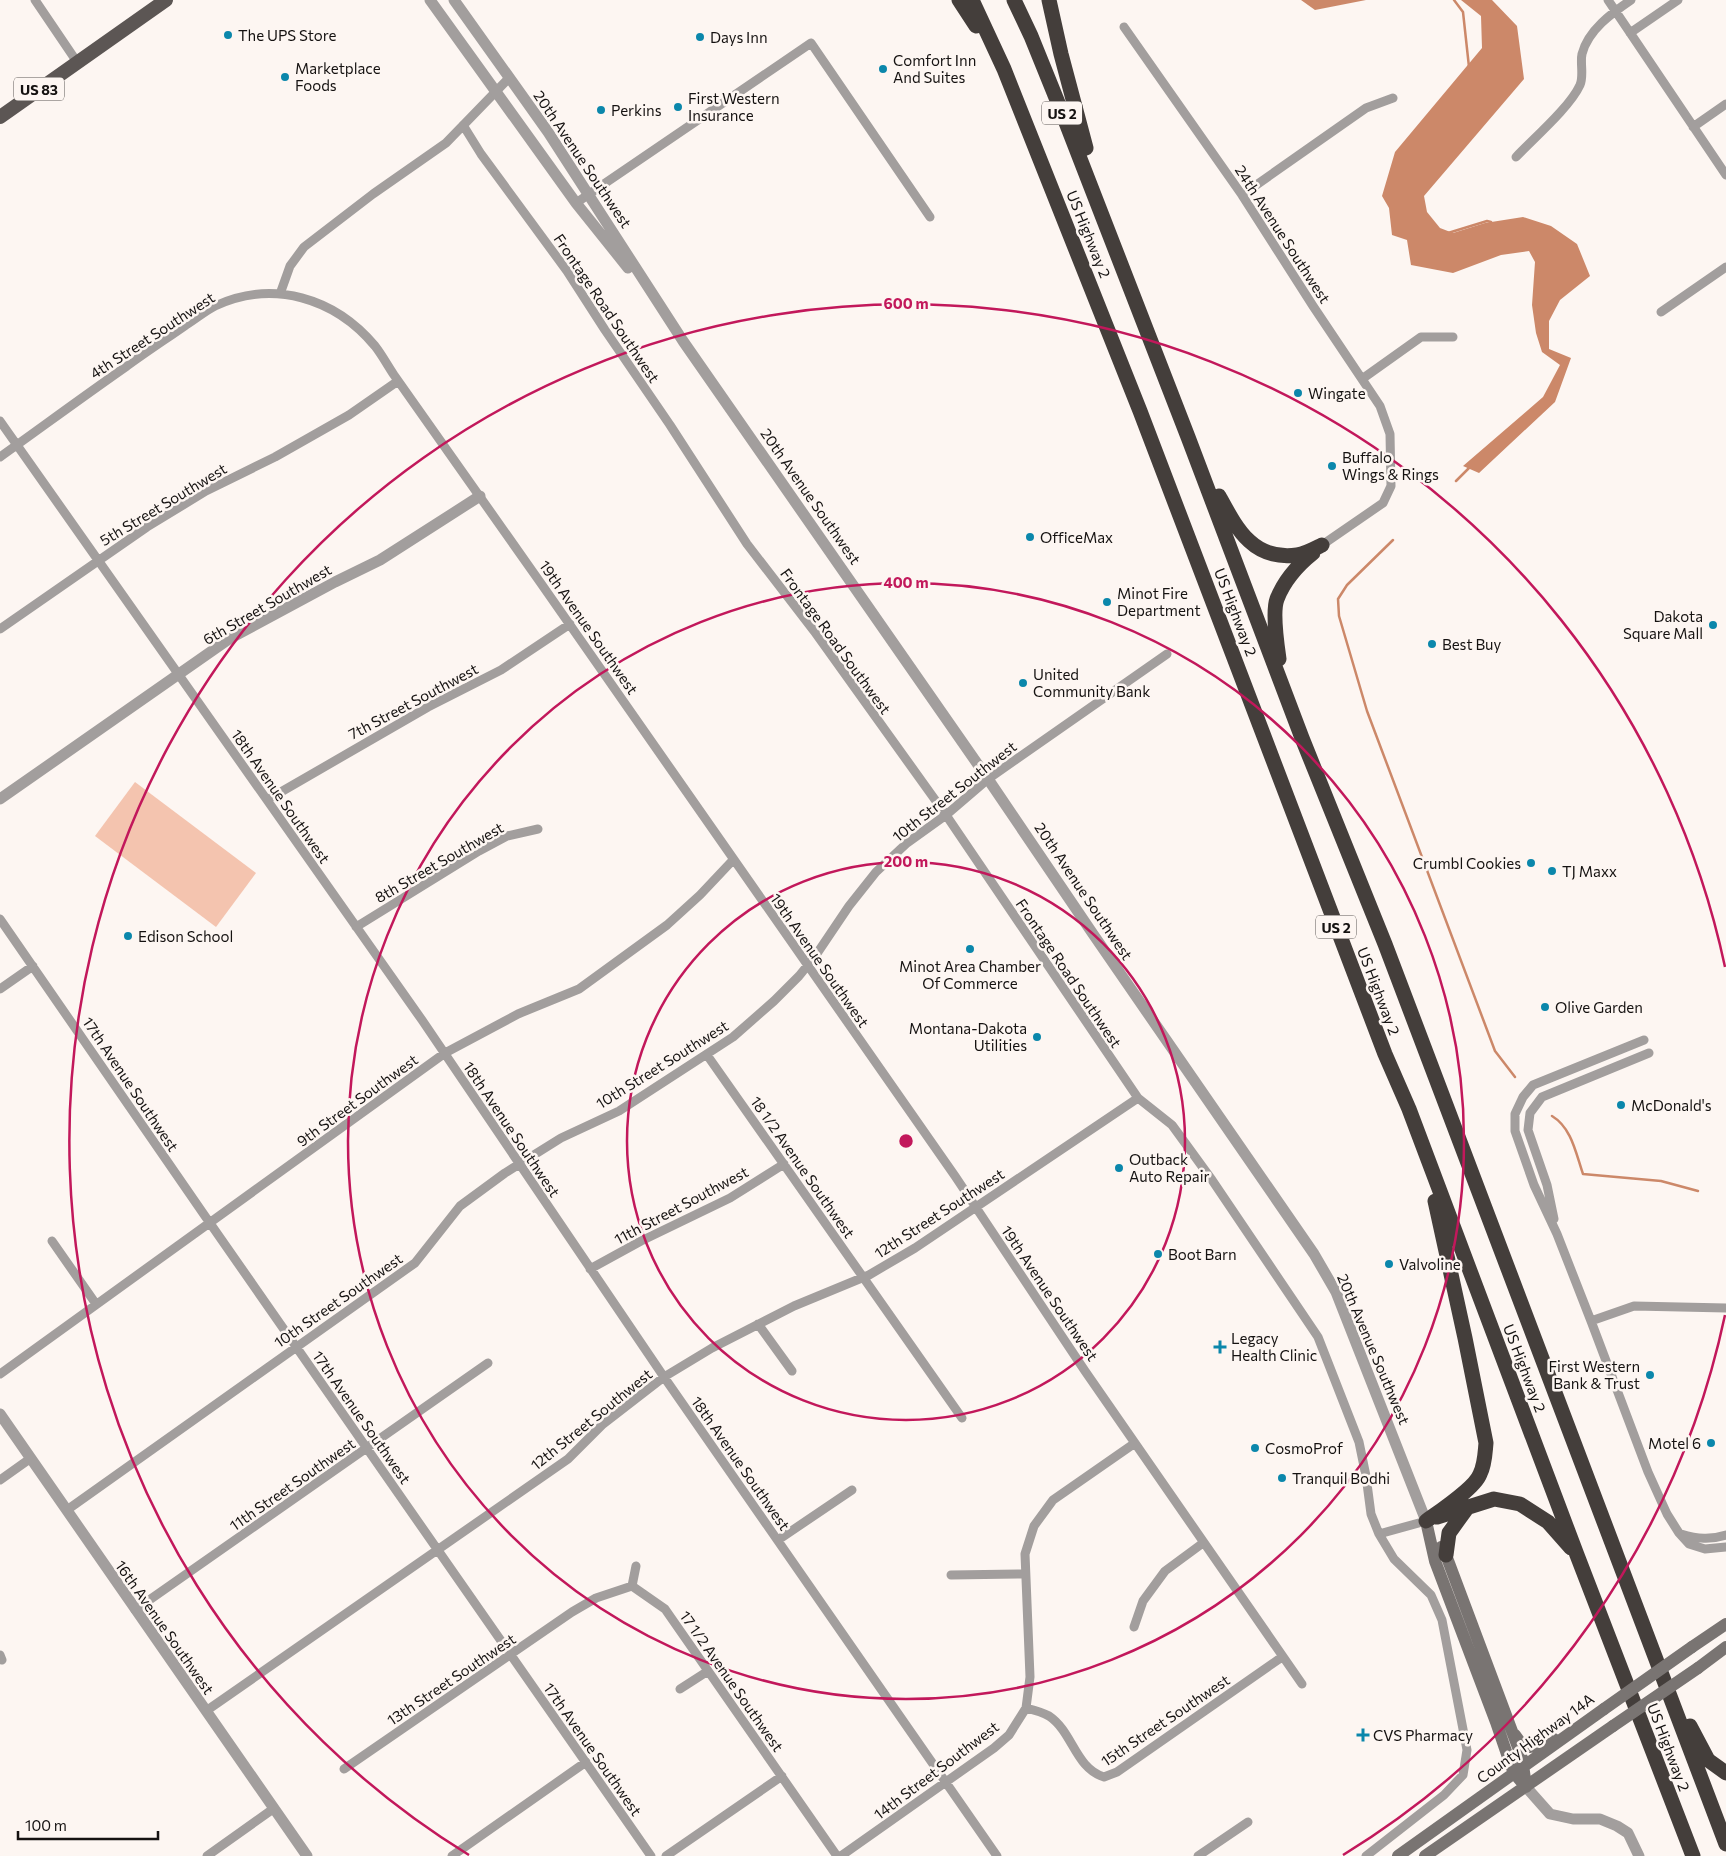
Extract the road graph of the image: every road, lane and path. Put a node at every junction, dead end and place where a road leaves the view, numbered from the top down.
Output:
1 (35, 0) edge
2 (166, 0) edge
3 (430, 0) edge
4 (454, 0) edge
5 (959, 0) edge
6 (972, 0) edge
7 (1014, 0) edge
8 (1049, 0) edge
9 (1608, 0) edge
10 (1631, 0) edge
11 (1678, 0) edge
12 (1615, 11) junction
13 (1124, 27) dead end
14 (1630, 33) junction
15 (78, 62) junction
16 (509, 78) junction
17 (496, 93) junction
18 (1393, 98) dead end
19 (1016, 101) junction
20 (1726, 104) edge
21 (0, 117) edge
22 (463, 125) junction
23 (1693, 127) junction
24 (1516, 157) dead end
25 (1726, 175) edge
26 (588, 194) junction
27 (1242, 195) junction
28 (576, 203) junction
29 (930, 217) dead end
30 (1107, 226) junction
31 (1726, 267) edge
32 (280, 294) junction
33 (662, 309) junction
34 (1661, 312) dead end
35 (1453, 337) dead end
36 (1362, 379) junction
37 (398, 381) junction
38 (0, 421) edge
39 (1188, 437) junction
40 (17, 445) junction
41 (0, 457) edge
42 (480, 496) junction
43 (1322, 545) junction
44 (97, 560) junction
45 (570, 624) junction
46 (0, 629) edge
47 (1166, 654) dead end
48 (179, 675) junction
49 (1283, 689) junction
50 (988, 778) junction
51 (0, 799) edge
52 (267, 800) junction
53 (946, 815) junction
54 (538, 828) dead end
55 (733, 860) junction
56 (0, 919) edge
57 (356, 927) junction
58 (33, 966) junction
59 (807, 966) junction
60 (0, 989) edge
61 (1644, 1040) dead end
62 (444, 1053) junction
63 (1649, 1053) dead end
64 (707, 1055) junction
65 (1138, 1098) junction
66 (1409, 1109) junction
67 (519, 1163) junction
68 (784, 1164) junction
69 (976, 1207) junction
70 (210, 1223) junction
71 (1557, 1234) junction
72 (52, 1241) dead end
73 (590, 1269) junction
74 (864, 1277) junction
75 (96, 1304) junction
76 (1726, 1308) edge
77 (1591, 1321) junction
78 (758, 1324) junction
79 (296, 1346) junction
80 (488, 1363) dead end
81 (792, 1371) dead end
82 (0, 1374) edge
83 (664, 1377) junction
84 (0, 1414) edge
85 (962, 1418) dead end
86 (1135, 1443) junction
87 (367, 1449) junction
88 (31, 1458) junction
89 (0, 1480) edge
90 (852, 1490) dead end
91 (1467, 1508) junction
92 (66, 1510) junction
93 (1426, 1521) junction
94 (1679, 1533) junction
95 (1379, 1534) junction
96 (1726, 1535) edge
97 (778, 1540) junction
98 (1203, 1542) junction
99 (1726, 1547) edge
100 (438, 1550) junction
101 (1446, 1555) junction
102 (1577, 1555) junction
103 (636, 1566) dead end
104 (1025, 1574) junction
105 (951, 1575) dead end
106 (632, 1586) junction
107 (136, 1610) junction
108 (1726, 1624) edge
109 (1134, 1627) dead end
110 (1724, 1649) edge
111 (511, 1656) junction
112 (1282, 1657) junction
113 (708, 1671) junction
114 (1663, 1675) junction
115 (1302, 1684) dead end
116 (680, 1689) dead end
117 (1026, 1708) junction
118 (206, 1711) junction
119 (1580, 1725) junction
120 (1510, 1729) junction
121 (586, 1762) junction
122 (344, 1769) dead end
123 (1518, 1770) junction
124 (1726, 1773) edge
125 (782, 1776) junction
126 (946, 1782) junction
127 (1526, 1787) junction
128 (273, 1809) junction
129 (1248, 1822) dead end
130 (1726, 1844) edge
131 (208, 1856) edge
132 (307, 1856) edge
133 (452, 1856) edge
134 (651, 1856) edge
135 (666, 1856) edge
136 (837, 1856) edge
137 (841, 1856) edge
138 (997, 1856) edge
139 (1198, 1856) edge
140 (1366, 1856) edge
141 (1398, 1856) edge
142 (1425, 1856) edge
143 (1640, 1856) edge
144 (1693, 1856) edge

1 - 15 street
2 - 15 main road, US 83
3 - 17 street, 20th Avenue Southwest
4 - 16 street, 20th Avenue Southwest
5 - 19 highway
6 - 19 highway, US Highway 2 / US 2
7 - 30 highway, US Highway 2 / US 2
8 - 30 highway
9 - 12 street
10 - 12 street
11 - 14 street
12 - 14 street
12 - 24 street
13 - 27 street, 24th Avenue Southwest
14 - 23 street
15 - 21 main road, US 83
16 - 17 street
16 - 26 street, 20th Avenue Southwest
17 - 22 street
17 - 28 street, 20th Avenue Southwest
18 - 27 street
19 - 66 highway, US Highway 2 / US 2
20 - 23 street
22 - 32 street
22 - 53 street, Frontage Road Southwest
23 - 25 street
26 - 28 street
26 - 29 street
26 - 33 street, 20th Avenue Southwest
27 - 36 street, 24th Avenue Southwest
28 - 33 street, 20th Avenue Southwest
30 - 39 highway, US Highway 2 / US 2
31 - 34 street
32 - 37 street, 19th Avenue Southwest
32 - 40 street, 4th Street Southwest
33 - 50 street, 20th Avenue Southwest
35 - 36 street
36 - 43 street, 24th Avenue Southwest
37 - 42 street, 19th Avenue Southwest
37 - 44 street, 5th Street Southwest
38 - 40 street, 18th Avenue Southwest
39 - 43 highway
39 - 49 highway, US Highway 2 / US 2
40 - 41 street, 4th Street Southwest
40 - 44 street, 18th Avenue Southwest
42 - 45 street, 19th Avenue Southwest
42 - 48 street, 6th Street Southwest
43 - 49 highway
44 - 46 street, 5th Street Southwest
44 - 48 street, 18th Avenue Southwest
45 - 52 street, 7th Street Southwest
45 - 55 street, 19th Avenue Southwest
47 - 50 street, 10th Street Southwest
48 - 51 street, 6th Street Southwest
48 - 52 street, 18th Avenue Southwest
49 - 114 highway, US Highway 2 / US 2
50 - 53 street, 10th Street Southwest
50 - 93 street, 20th Avenue Southwest
52 - 57 street, 18th Avenue Southwest
53 - 59 street, 10th Street Southwest
53 - 65 street, Frontage Road Southwest
54 - 57 street, 8th Street Southwest
55 - 59 street, 19th Avenue Southwest
55 - 62 street, 9th Street Southwest
56 - 58 street, 17th Avenue Southwest
57 - 62 street, 18th Avenue Southwest
58 - 60 street
58 - 70 street, 17th Avenue Southwest
59 - 64 street, 10th Street Southwest
59 - 69 street, 19th Avenue Southwest
61 - 71 street
62 - 67 street, 18th Avenue Southwest
62 - 70 street, 9th Street Southwest
63 - 71 street
64 - 67 street, 10th Street Southwest
64 - 68 street, 18 1/2 Avenue Southwest
65 - 69 street, 12th Street Southwest
65 - 95 street, Frontage Road Southwest
66 - 93 highway
66 - 102 highway, US Highway 2 / US 2
67 - 73 street, 18th Avenue Southwest
67 - 79 street, 10th Street Southwest
68 - 73 street, 11th Street Southwest
68 - 74 street, 18 1/2 Avenue Southwest
69 - 74 street, 12th Street Southwest
69 - 86 street, 19th Avenue Southwest
70 - 75 street, 9th Street Southwest
70 - 79 street, 17th Avenue Southwest
71 - 77 street
72 - 75 street
73 - 83 street, 18th Avenue Southwest
74 - 78 street, 12th Street Southwest
74 - 85 street, 18 1/2 Avenue Southwest
75 - 82 street, 9th Street Southwest
76 - 77 street
77 - 94 street
78 - 81 street
78 - 83 street, 12th Street Southwest
79 - 87 street, 17th Avenue Southwest
79 - 92 street, 10th Street Southwest
80 - 87 street, 11th Street Southwest
83 - 97 street, 18th Avenue Southwest
83 - 100 street, 12th Street Southwest
84 - 88 street, 16th Avenue Southwest
86 - 98 street, 19th Avenue Southwest
86 - 104 street, 14th Street Southwest
87 - 100 street, 17th Avenue Southwest
87 - 107 street, 11th Street Southwest
88 - 89 street
88 - 92 street, 16th Avenue Southwest
90 - 97 street
91 - 93 highway
91 - 101 highway
91 - 102 highway
92 - 107 street, 16th Avenue Southwest
93 - 95 street
93 - 101 main road, 20th Avenue Southwest
93 - 123 main road, 20th Avenue Southwest
94 - 96 street
94 - 99 street
95 - 140 street, Frontage Road Southwest
97 - 126 street, 18th Avenue Southwest
98 - 109 street
98 - 112 street, 19th Avenue Southwest
100 - 111 street, 17th Avenue Southwest
100 - 118 street, 12th Street Southwest
101 - 120 main road, 20th Avenue Southwest
102 - 144 highway, US Highway 2 / US 2
103 - 106 street
104 - 105 street
104 - 117 street, 14th Street Southwest
106 - 111 street, 13th Street Southwest
106 - 113 street, 17 1/2 Avenue Southwest
107 - 118 street, 16th Avenue Southwest
108 - 119 main road, County Highway 14A, bridge
110 - 127 main road, bridge
111 - 121 street, 17th Avenue Southwest
111 - 122 street, 13th Street Southwest
112 - 115 street, 19th Avenue Southwest
112 - 117 street, 15th Street Southwest
113 - 116 street
113 - 125 street, 17 1/2 Avenue Southwest
114 - 124 highway
114 - 130 highway, US Highway 2 / US 2
117 - 126 street, 14th Street Southwest
118 - 128 street, 16th Avenue Southwest
119 - 120 main road
119 - 123 main road, County Highway 14A
120 - 123 main road, 20th Avenue Southwest
121 - 133 street
121 - 134 street, 17th Avenue Southwest
123 - 127 main road, 20th Avenue Southwest
123 - 141 main road, County Highway 14A
125 - 135 street
125 - 136 street, 17 1/2 Avenue Southwest
126 - 137 street, 14th Street Southwest
126 - 138 street, 18th Avenue Southwest
127 - 142 main road
127 - 143 street, 20th Avenue Southwest
128 - 131 street
128 - 132 street, 16th Avenue Southwest
129 - 139 street

